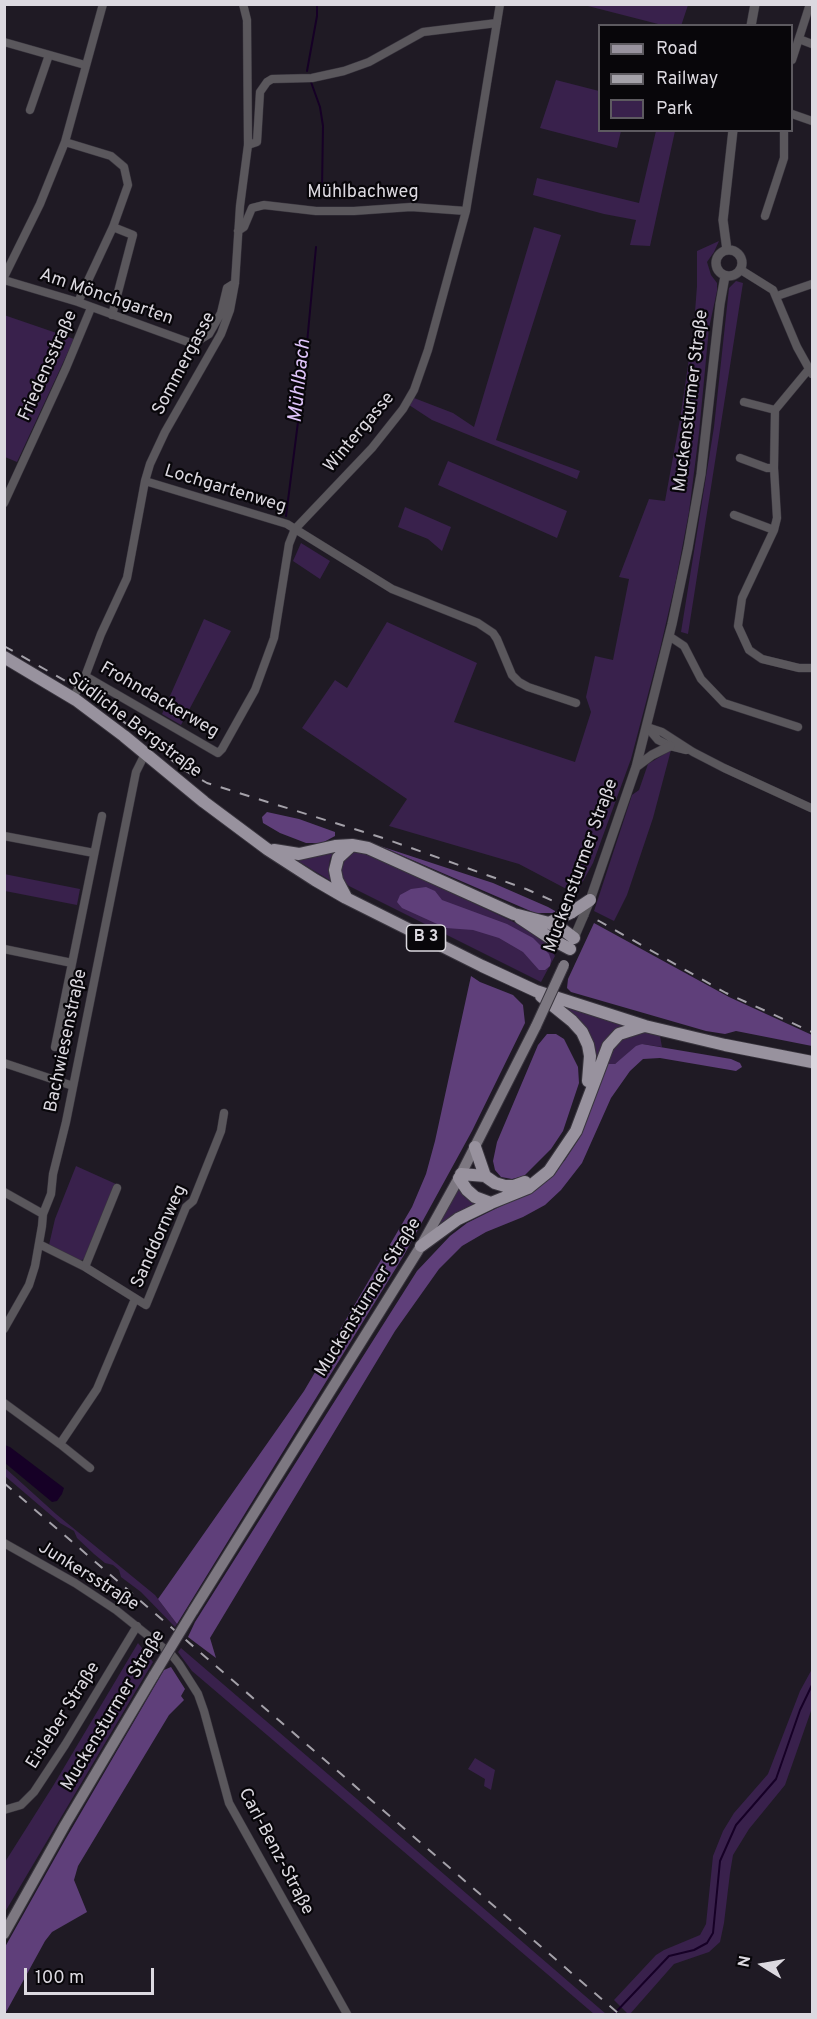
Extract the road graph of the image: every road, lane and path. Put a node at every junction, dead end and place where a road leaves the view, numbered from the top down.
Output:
1 (103, 4) edge
2 (243, 4) edge
3 (500, 4) edge
4 (755, 4) edge
5 (810, 4) edge
6 (497, 23) junction
7 (751, 24) edge
8 (799, 39) junction
9 (4, 42) edge
10 (813, 44) edge
11 (49, 55) junction
12 (793, 57) edge
13 (85, 65) junction
14 (30, 110) dead end
15 (793, 114) edge
16 (813, 122) edge
17 (734, 132) edge
18 (784, 132) edge
19 (65, 142) junction
20 (248, 145) junction
21 (466, 211) junction
22 (765, 216) dead end
23 (113, 227) junction
24 (238, 231) junction
25 (727, 250) junction
26 (741, 270) junction
27 (725, 276) junction
28 (4, 278) edge
29 (235, 283) junction
30 (813, 285) edge
31 (777, 296) junction
32 (78, 302) junction
33 (91, 308) junction
34 (112, 315) junction
35 (811, 371) edge
36 (744, 402) dead end
37 (775, 410) junction
38 (740, 458) dead end
39 (774, 468) junction
40 (145, 481) junction
41 (4, 503) edge
42 (734, 515) dead end
43 (295, 529) junction
44 (774, 530) junction
45 (669, 636) junction
46 (4, 657) edge
47 (813, 668) edge
48 (85, 676) junction
49 (76, 696) junction
50 (576, 703) dead end
51 (647, 727) junction
52 (798, 727) dead end
53 (670, 746) junction
54 (693, 752) junction
55 (218, 753) joint
56 (145, 754) junction
57 (636, 767) junction
58 (811, 808) dead end
59 (102, 816) dead end
60 (4, 836) edge
61 (352, 845) junction
62 (267, 849) junction
63 (94, 853) junction
64 (346, 898) junction
65 (590, 900) joint
66 (514, 914) junction
67 (578, 914) junction
68 (549, 923) junction
69 (572, 943) junction
70 (4, 949) edge
71 (72, 963) junction
72 (536, 991) junction
73 (645, 1026) junction
74 (54, 1047) dead end
75 (813, 1062) edge
76 (4, 1063) edge
77 (73, 1086) junction
78 (224, 1113) dead end
79 (475, 1148) junction
80 (460, 1176) junction
81 (485, 1176) junction
82 (117, 1188) dead end
83 (4, 1192) edge
84 (490, 1203) junction
85 (43, 1214) junction
86 (39, 1244) junction
87 (422, 1246) junction
88 (85, 1267) junction
89 (135, 1299) junction
90 (4, 1329) edge
91 (4, 1403) edge
92 (60, 1443) junction
93 (90, 1468) dead end
94 (4, 1543) edge
95 (137, 1626) junction
96 (178, 1664) joint
97 (4, 1810) edge
98 (4, 1934) edge
99 (347, 2014) edge

1 - 13 street
2 - 20 street, Sommergasse
3 - 6 street, Wintergasse
4 - 7 street
5 - 8 street
6 - 20 street
6 - 21 street, Wintergasse
8 - 10 street
8 - 12 street
9 - 11 street
11 - 13 street
11 - 14 street
13 - 19 street
15 - 16 street
17 - 25 street
18 - 22 street
19 - 23 street
19 - 28 street
20 - 24 street, Sommergasse
21 - 24 street, Mühlbachweg
21 - 43 street, Wintergasse
23 - 32 street
23 - 34 street
24 - 29 street, Sommergasse
25 - 26 street
25 - 27 street
26 - 27 street
26 - 31 street
27 - 45 street, Muckensturmer Straße
28 - 32 street, Am Mönchgarten
29 - 34 street, Am Mönchgarten
29 - 40 street, Sommergasse
30 - 31 street
31 - 35 street
32 - 33 street, Am Mönchgarten
33 - 34 street, Am Mönchgarten
33 - 41 street, Friedensstraße
35 - 37 street
36 - 37 street
37 - 39 street
38 - 39 street
39 - 44 street
40 - 43 street, Lochgartenweg
40 - 48 street, Sommergasse
42 - 44 street
43 - 50 street, Lochgartenweg
43 - 55 street, Wintergasse
44 - 47 street
45 - 51 street, Muckensturmer Straße
45 - 52 street
46 - 49 main road, Südliche Bergstraße / B 3
48 - 49 street, Sommergasse
48 - 55 street, Frohndackerweg
49 - 56 main road, Südliche Bergstraße / B 3
51 - 53 street
51 - 54 street
51 - 57 street, Muckensturmer Straße
53 - 54 street
53 - 57 street
54 - 58 street
56 - 62 main road, Südliche Bergstraße / B 3
56 - 77 street, Bachwiesenstraße
57 - 65 street, Muckensturmer Straße
59 - 63 street
60 - 63 street
61 - 62 main road
61 - 64 main road
61 - 66 main road
62 - 64 main road, B 3
63 - 71 street
64 - 72 main road, B 3
65 - 67 main road, bridge
66 - 68 main road
66 - 69 main road
67 - 68 main road
67 - 69 street, Muckensturmer Straße
68 - 69 main road
69 - 79 main road, Muckensturmer Straße, bridge
70 - 71 street
71 - 74 street
72 - 73 main road, B 3
72 - 81 main road
73 - 75 main road, B 3
73 - 84 main road
76 - 77 street
77 - 85 street, Bachwiesenstraße
78 - 89 street, Sanddornweg
79 - 80 main road, Muckensturmer Straße
79 - 81 main road
80 - 81 main road
80 - 84 main road
80 - 87 main road, Muckensturmer Straße
82 - 88 street
83 - 85 street
84 - 87 main road
85 - 86 street, Bachwiesenstraße
86 - 88 street, Sanddornweg
86 - 90 street, Bachwiesenstraße
87 - 98 main road, Muckensturmer Straße, bridge
88 - 89 street, Sanddornweg
89 - 92 street
91 - 92 street
92 - 93 street
94 - 95 street, Junkersstraße
95 - 96 street, Junkersstraße
95 - 97 street, Eisleber Straße
96 - 99 street, Carl-Benz-Straße

